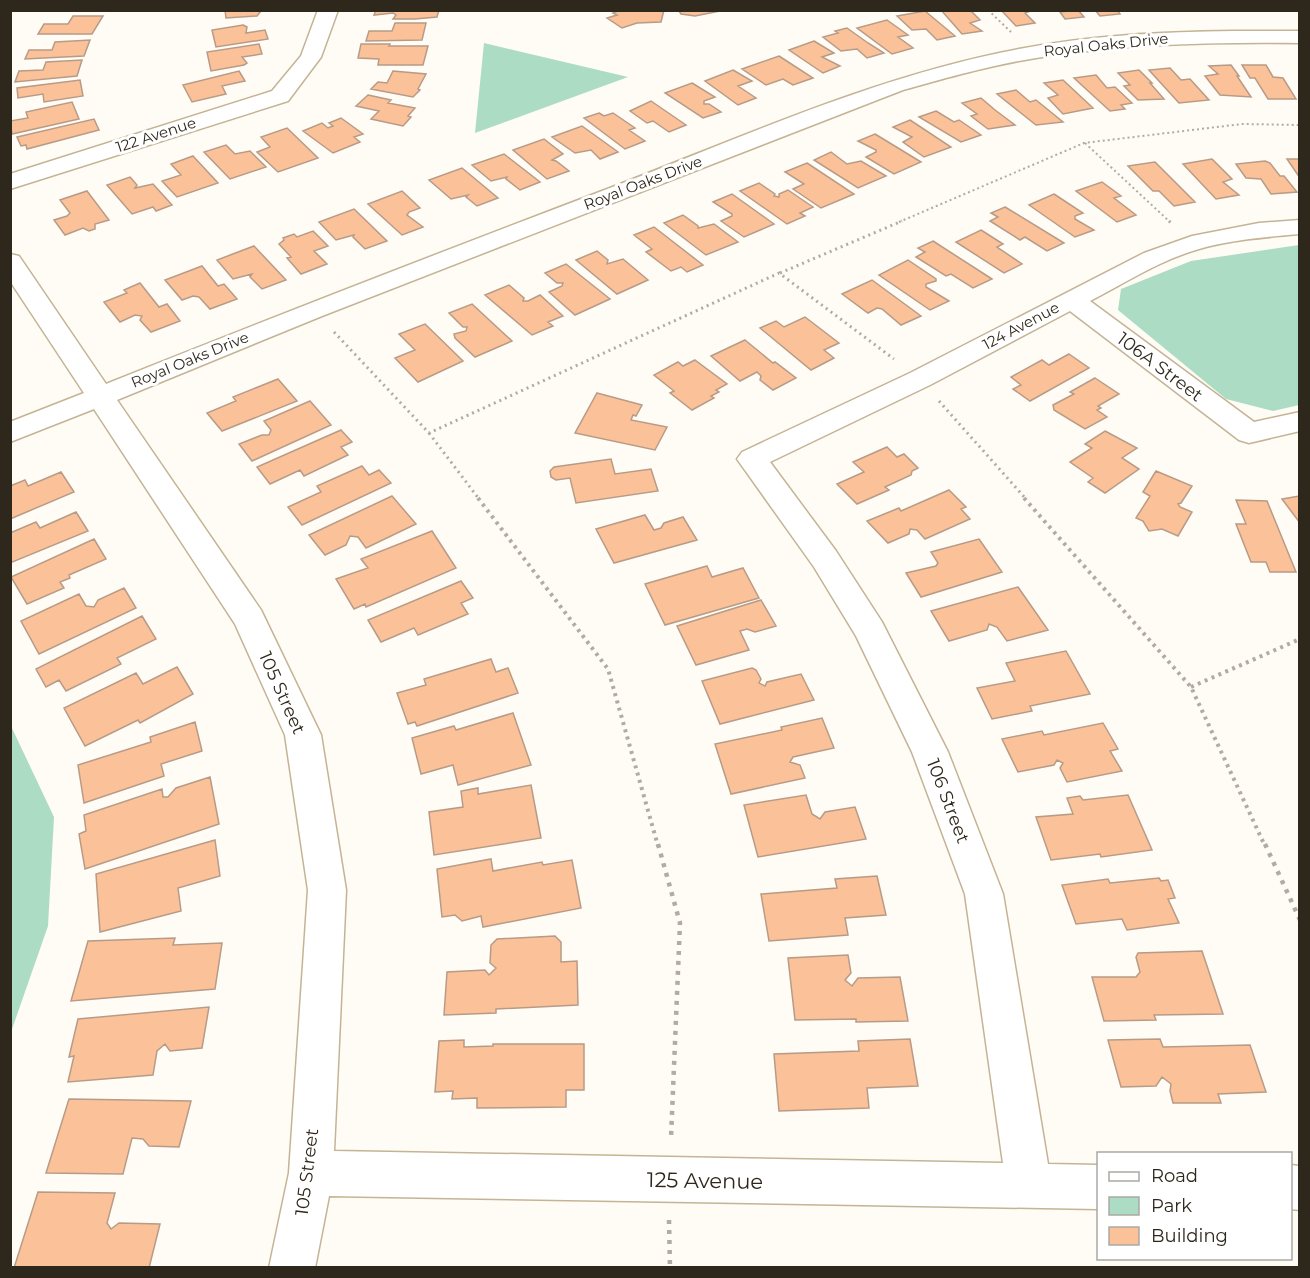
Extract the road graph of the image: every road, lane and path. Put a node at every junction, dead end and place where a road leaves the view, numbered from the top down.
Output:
1 (328, 10) edge
2 (1299, 37) edge
3 (1299, 125) edge
4 (1084, 143) junction
5 (10, 182) edge
6 (1299, 227) edge
7 (1192, 243) junction
8 (10, 261) edge
9 (779, 273) junction
10 (1071, 300) junction
11 (313, 310) junction
12 (920, 379) junction
13 (102, 396) junction
14 (1299, 421) edge
15 (10, 433) edge
16 (429, 433) junction
17 (752, 459) joint
18 (1299, 639) edge
19 (1191, 687) junction
20 (1299, 920) edge
21 (311, 1173) junction
22 (669, 1180) junction
23 (1029, 1186) junction
24 (1097, 1187) edge
25 (292, 1268) edge
26 (670, 1268) edge

1 - 5 street, 122 Avenue
2 - 11 street, Royal Oaks Drive
3 - 4 path
4 - 7 path
4 - 9 path
6 - 7 street, 124 Avenue
7 - 10 street, 124 Avenue
8 - 13 street, 105 Street
9 - 12 path
9 - 16 path
10 - 12 street, 124 Avenue
10 - 14 street, 106A Street
11 - 13 street, Royal Oaks Drive
11 - 16 path
12 - 17 street, 124 Avenue
12 - 19 path
13 - 15 street, Royal Oaks Drive
13 - 21 street, 105 Street
16 - 22 path
17 - 23 street, 106 Street
18 - 19 path
19 - 20 path
21 - 22 street, 125 Avenue
21 - 25 street, 105 Street
22 - 23 street, 125 Avenue
22 - 26 path
23 - 24 street, 125 Avenue

